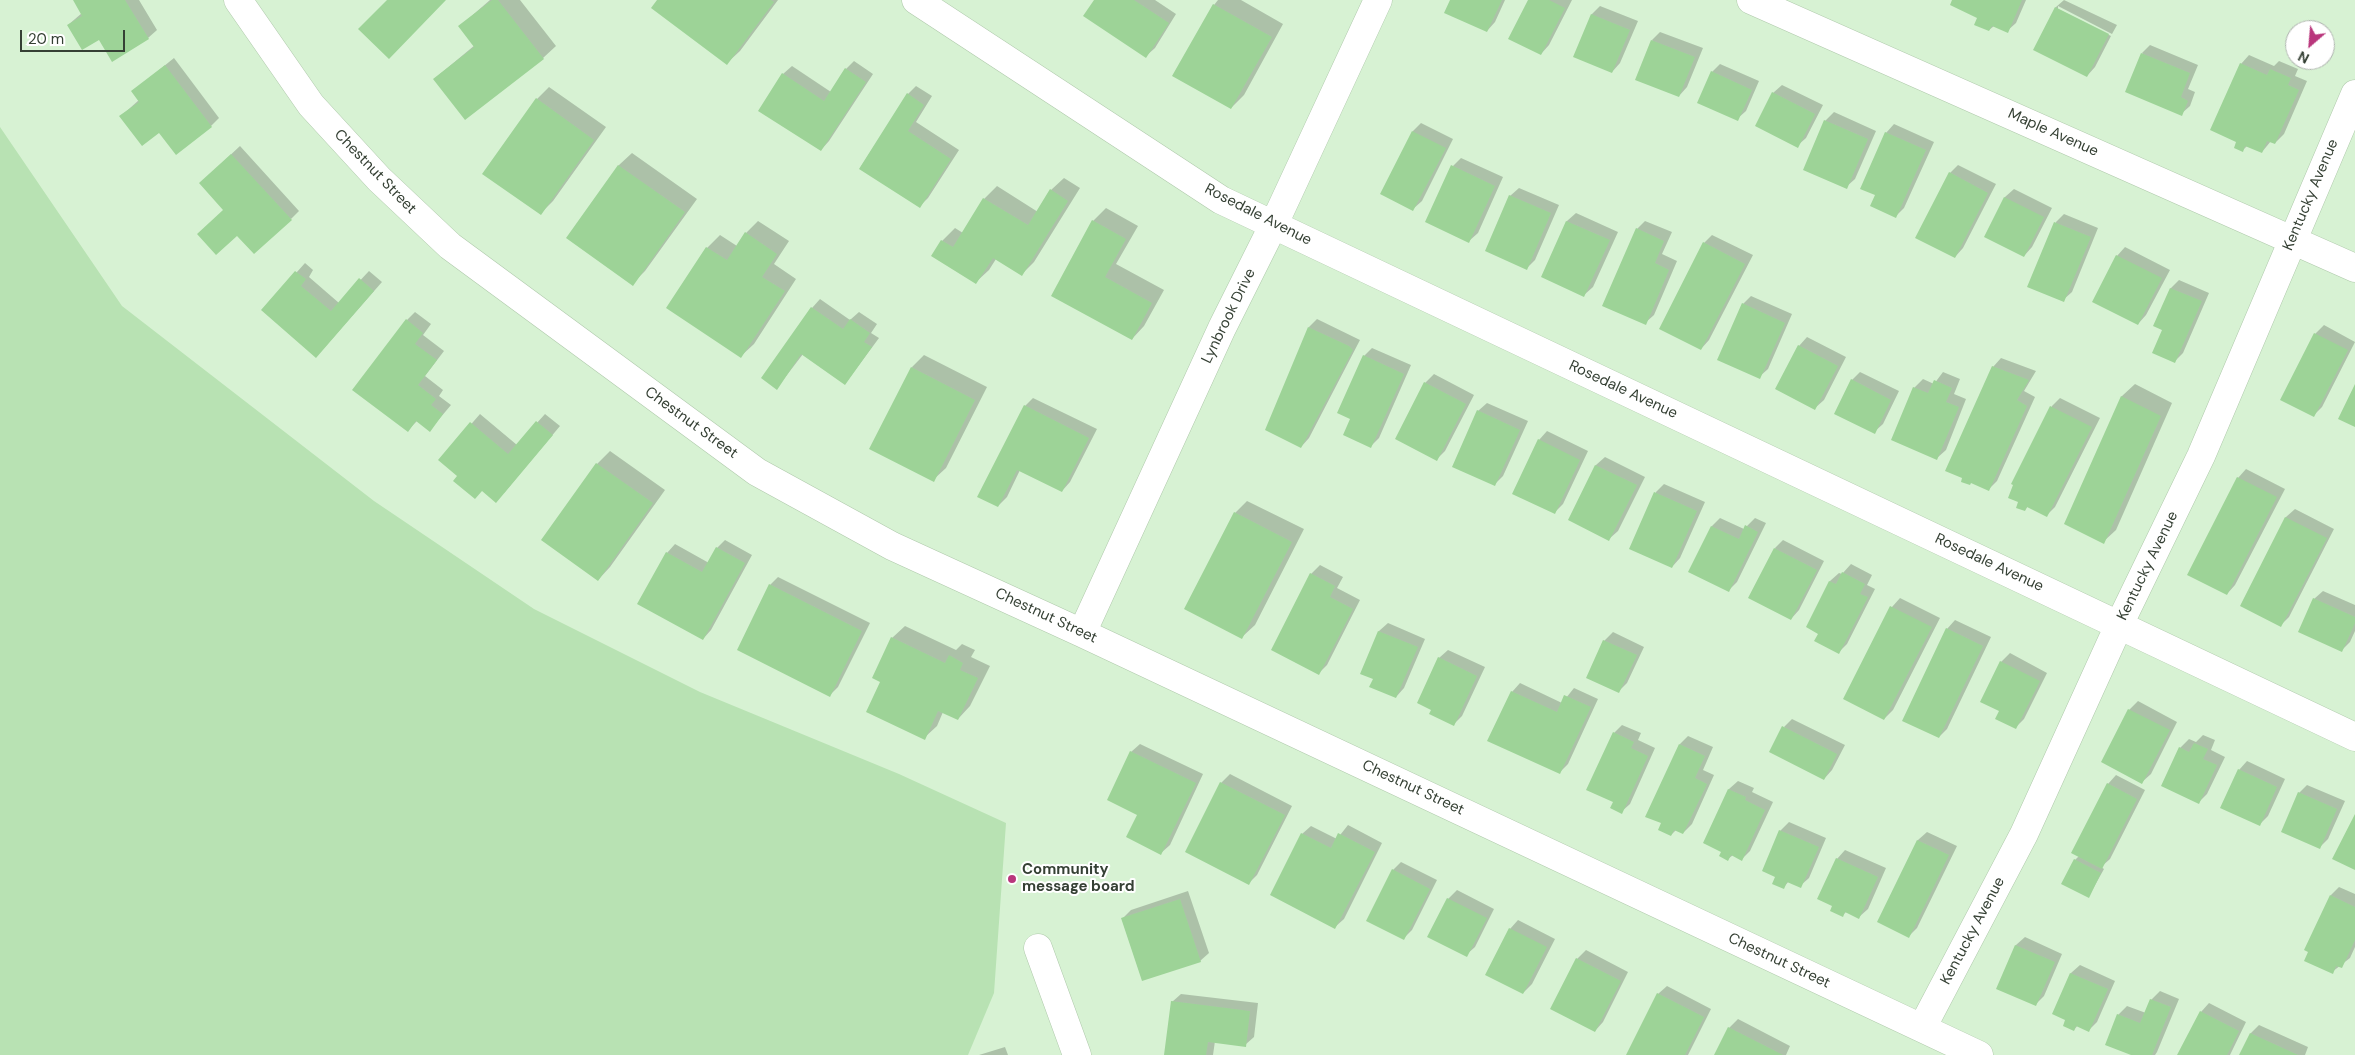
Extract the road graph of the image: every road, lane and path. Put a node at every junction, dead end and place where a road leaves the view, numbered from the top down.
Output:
1 (238, 0) edge
2 (916, 0) edge
3 (1378, 0) edge
4 (1751, 0) edge
5 (2355, 94) edge
6 (1274, 224) junction
7 (2292, 239) junction
8 (2355, 268) edge
9 (2119, 625) junction
10 (1082, 633) junction
11 (2355, 737) edge
12 (1038, 948) dead end
13 (1922, 1028) junction
14 (1077, 1055) edge
15 (1979, 1055) edge

1 - 10 street, Chestnut Street
2 - 6 street, Rosedale Avenue
3 - 6 street, Lynbrook Drive
4 - 7 street, Maple Avenue
5 - 7 street, Kentucky Avenue
6 - 9 street, Rosedale Avenue
6 - 10 street, Lynbrook Drive
7 - 8 street, Maple Avenue
7 - 9 street, Kentucky Avenue
9 - 11 street, Rosedale Avenue
9 - 13 street, Kentucky Avenue
10 - 13 street, Chestnut Street
12 - 14 street
13 - 15 street, Chestnut Street

